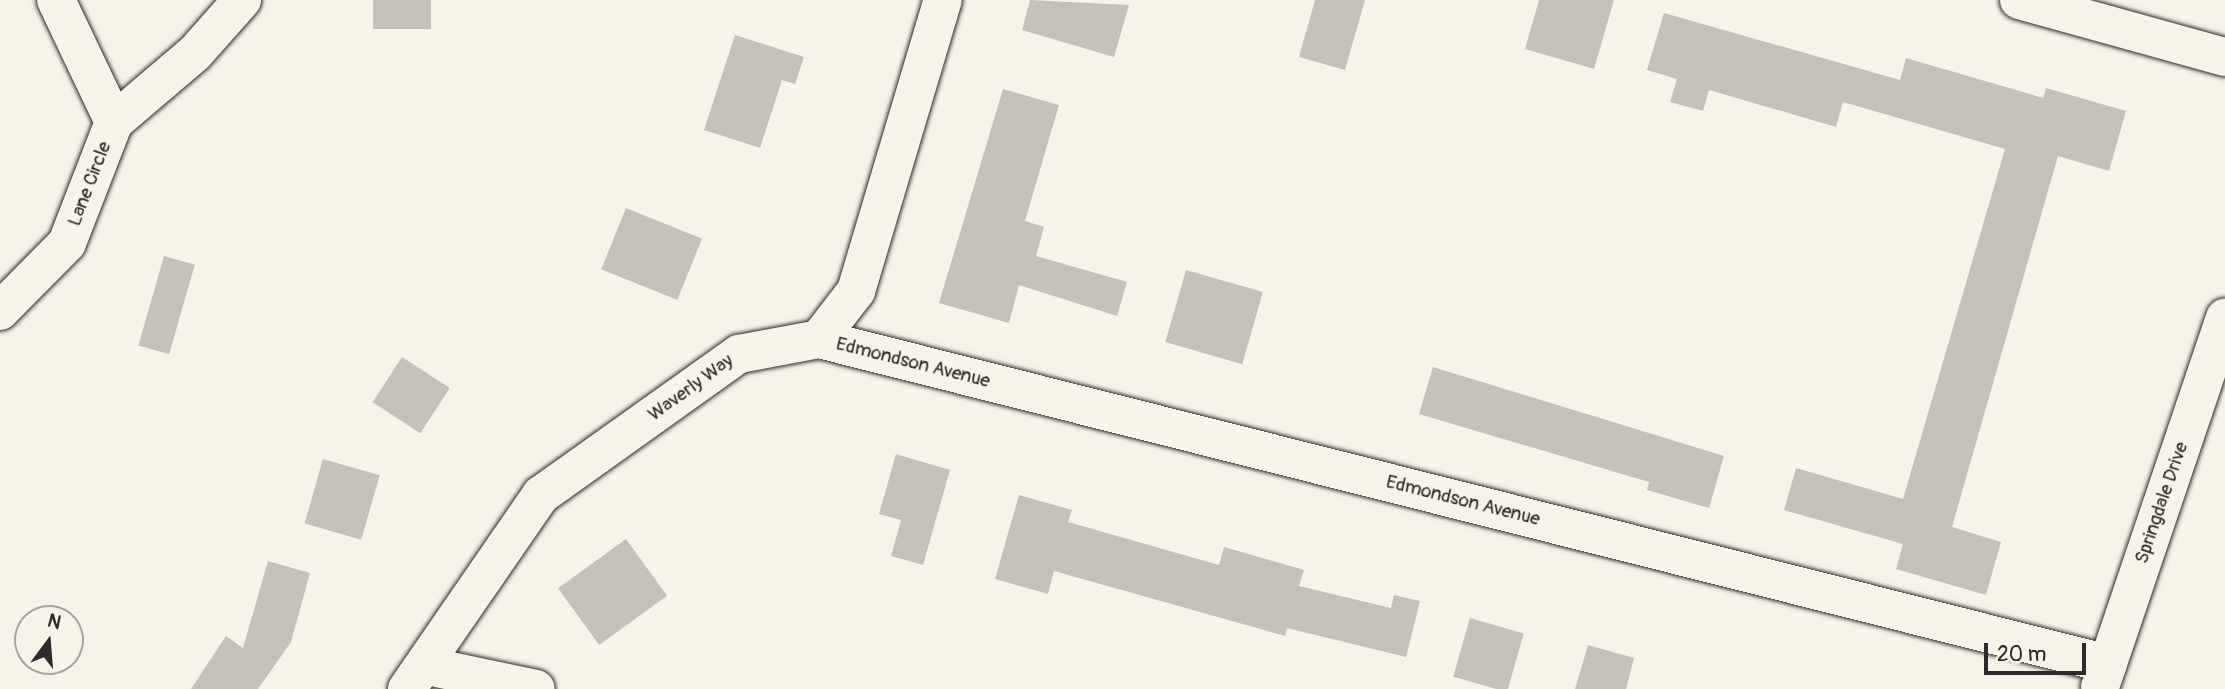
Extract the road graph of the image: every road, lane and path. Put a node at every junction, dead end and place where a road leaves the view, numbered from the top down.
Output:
1 (56, 0) edge
2 (242, 0) edge
3 (943, 0) edge
4 (2019, 0) edge
5 (2225, 57) edge
6 (114, 122) junction
7 (0, 311) edge
8 (2225, 317) edge
9 (819, 339) junction
10 (2104, 677) edge
11 (417, 678) edge
12 (536, 689) edge

1 - 6 street, Lane Circle
2 - 6 street
3 - 9 street
4 - 5 street
6 - 7 street, Lane Circle
8 - 10 street, Springdale Drive
9 - 10 street, Edmondson Avenue
9 - 11 street, Waverly Way
11 - 12 street

